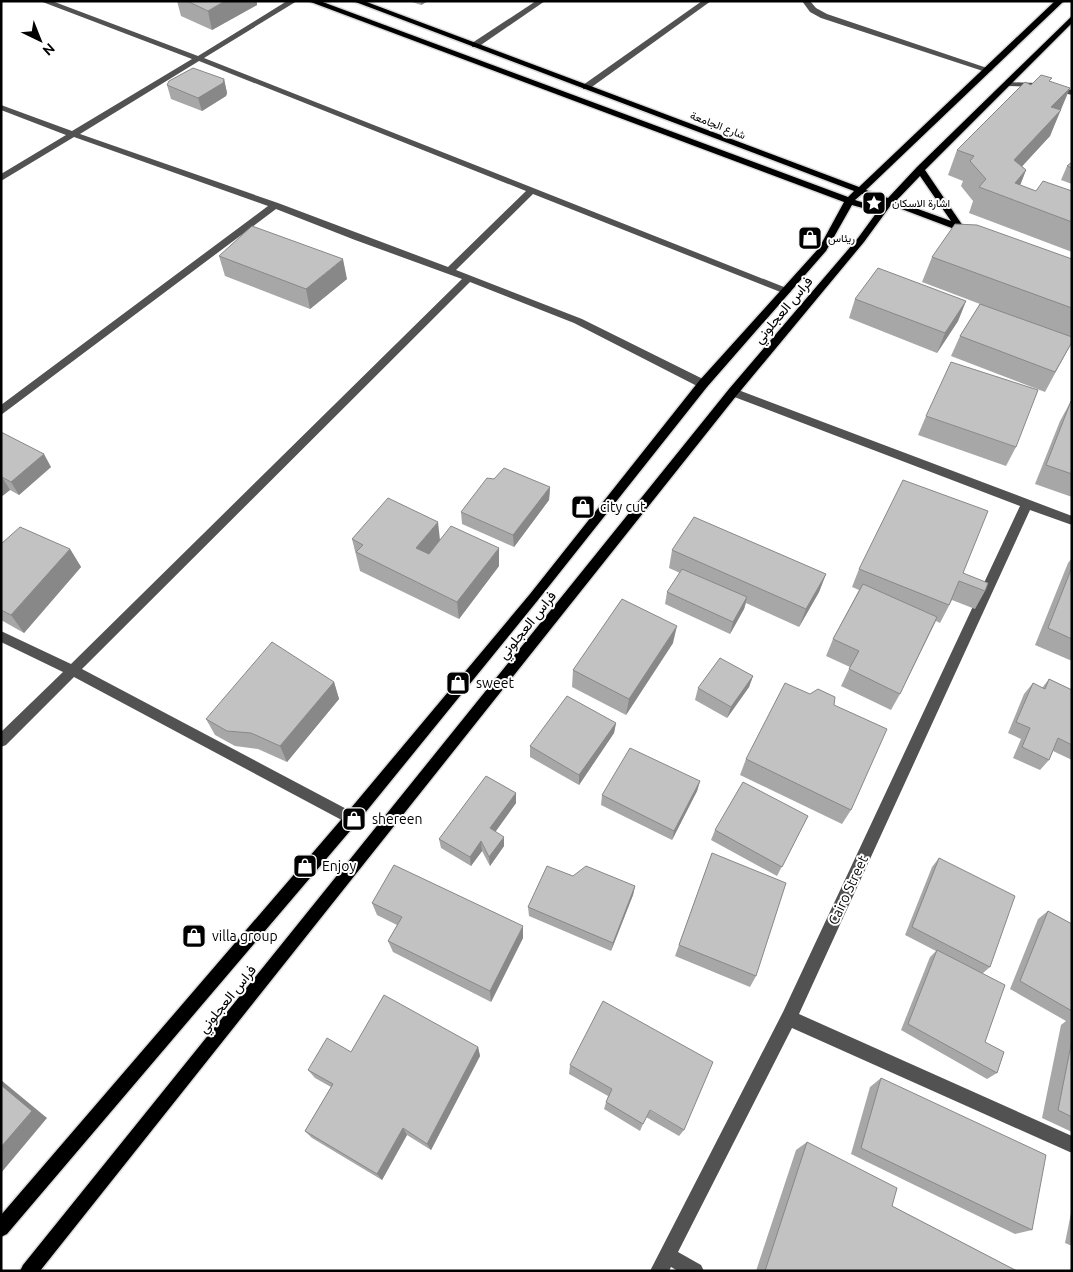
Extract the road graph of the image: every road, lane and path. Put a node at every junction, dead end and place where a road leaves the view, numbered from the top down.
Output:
1 (44, 1) edge
2 (293, 1) edge
3 (312, 1) edge
4 (357, 1) edge
5 (541, 1) edge
6 (707, 1) edge
7 (806, 1) edge
8 (1060, 1) edge
9 (1072, 18) edge
10 (475, 45) junction
11 (198, 58) junction
12 (988, 70) junction
13 (1008, 84) junction
14 (586, 87) junction
15 (1072, 92) edge
16 (1, 107) edge
17 (72, 134) junction
18 (920, 169) junction
19 (1, 178) edge
20 (532, 190) junction
21 (859, 190) junction
22 (849, 201) junction
23 (275, 205) junction
24 (886, 206) junction
25 (960, 228) junction
26 (979, 235) edge
27 (450, 271) junction
28 (469, 278) junction
29 (786, 291) junction
30 (702, 384) junction
31 (733, 392) junction
32 (3, 408) edge
33 (1027, 504) junction
34 (1072, 521) edge
35 (1, 636) edge
36 (72, 670) junction
37 (1, 741) edge
38 (350, 819) junction
39 (789, 1018) junction
40 (1072, 1145) edge
41 (1, 1228) edge
42 (667, 1255) junction
43 (29, 1271) edge
44 (659, 1271) edge
45 (694, 1271) edge

1 - 11 street
2 - 11 street
3 - 22 main road, شارع الجامعة
4 - 10 main road, شارع الجامعة
5 - 10 street
6 - 14 street
7 - 12 street
8 - 12 main road, فراس العجلوني
9 - 13 main road, فراس العجلوني
10 - 14 main road, شارع الجامعة
11 - 17 street
11 - 20 street
12 - 21 main road, فراس العجلوني
13 - 15 street
13 - 18 main road, فراس العجلوني
14 - 21 main road, شارع الجامعة
16 - 17 street
17 - 19 street
17 - 23 street
18 - 24 main road, فراس العجلوني
18 - 25 main road
20 - 27 street
20 - 29 street
21 - 22 main road, فراس العجلوني
21 - 24 main road, شارع الجامعة
22 - 24 main road, شارع الجامعة
22 - 29 main road, فراس العجلوني
23 - 27 street
23 - 32 street
24 - 25 main road, شارع الجامعة
24 - 31 main road, فراس العجلوني
25 - 26 main road, شارع الجامعة
27 - 28 street
28 - 30 street
28 - 36 street
29 - 30 main road, فراس العجلوني
30 - 38 main road, فراس العجلوني
31 - 33 street
31 - 43 main road, فراس العجلوني
33 - 34 street
33 - 39 street, Cairo Street
35 - 36 street
36 - 37 street
36 - 38 street
38 - 41 main road, فراس العجلوني
39 - 40 street
39 - 42 street, Cairo Street
42 - 44 street, Cairo Street
42 - 45 street

